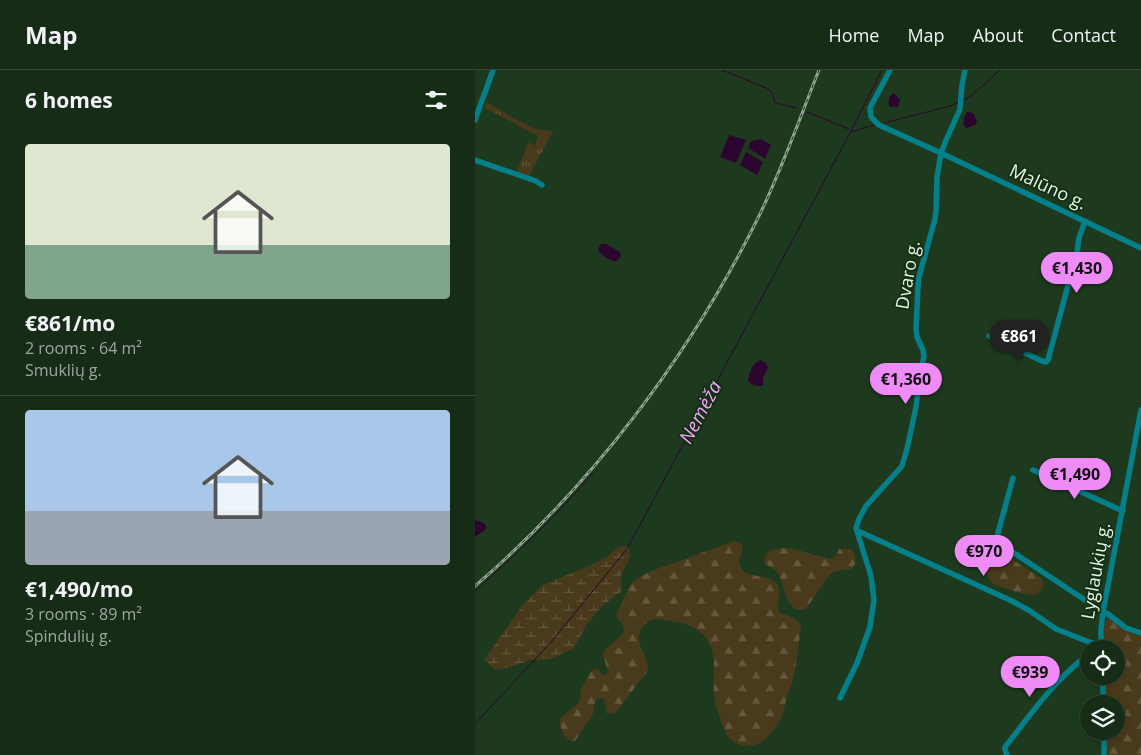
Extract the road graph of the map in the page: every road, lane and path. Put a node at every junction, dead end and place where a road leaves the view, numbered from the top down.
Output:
1 (493, 70) edge
2 (890, 70) edge
3 (965, 70) edge
4 (475, 120) edge
5 (941, 153) junction
6 (475, 160) edge
7 (542, 185) dead end
8 (1085, 221) junction
9 (1141, 248) edge
10 (989, 336) dead end
11 (1141, 410) edge
12 (1140, 424) edge
13 (1033, 470) dead end
14 (1013, 478) dead end
15 (1123, 510) junction
16 (858, 531) junction
17 (1103, 612) junction
18 (1141, 633) edge
19 (1084, 640) edge
20 (1100, 640) edge
21 (1080, 661) edge
22 (840, 698) dead end
23 (1104, 740) edge
24 (1007, 755) edge
25 (1104, 755) edge

1 - 4 street
2 - 5 street, Malūno g.
3 - 5 street, Dvaro g.
5 - 8 street, Malūno g.
5 - 16 street, Dvaro g.
6 - 7 street
8 - 9 street, Malūno g.
8 - 10 street
11 - 12 street, Lyglaukių g.
12 - 15 street, Lyglaukių g.
13 - 15 street
14 - 17 street
15 - 17 street, Lyglaukių g.
16 - 19 street
16 - 22 street
17 - 18 street
17 - 20 street, Lyglaukių g.
21 - 24 street
23 - 25 street

